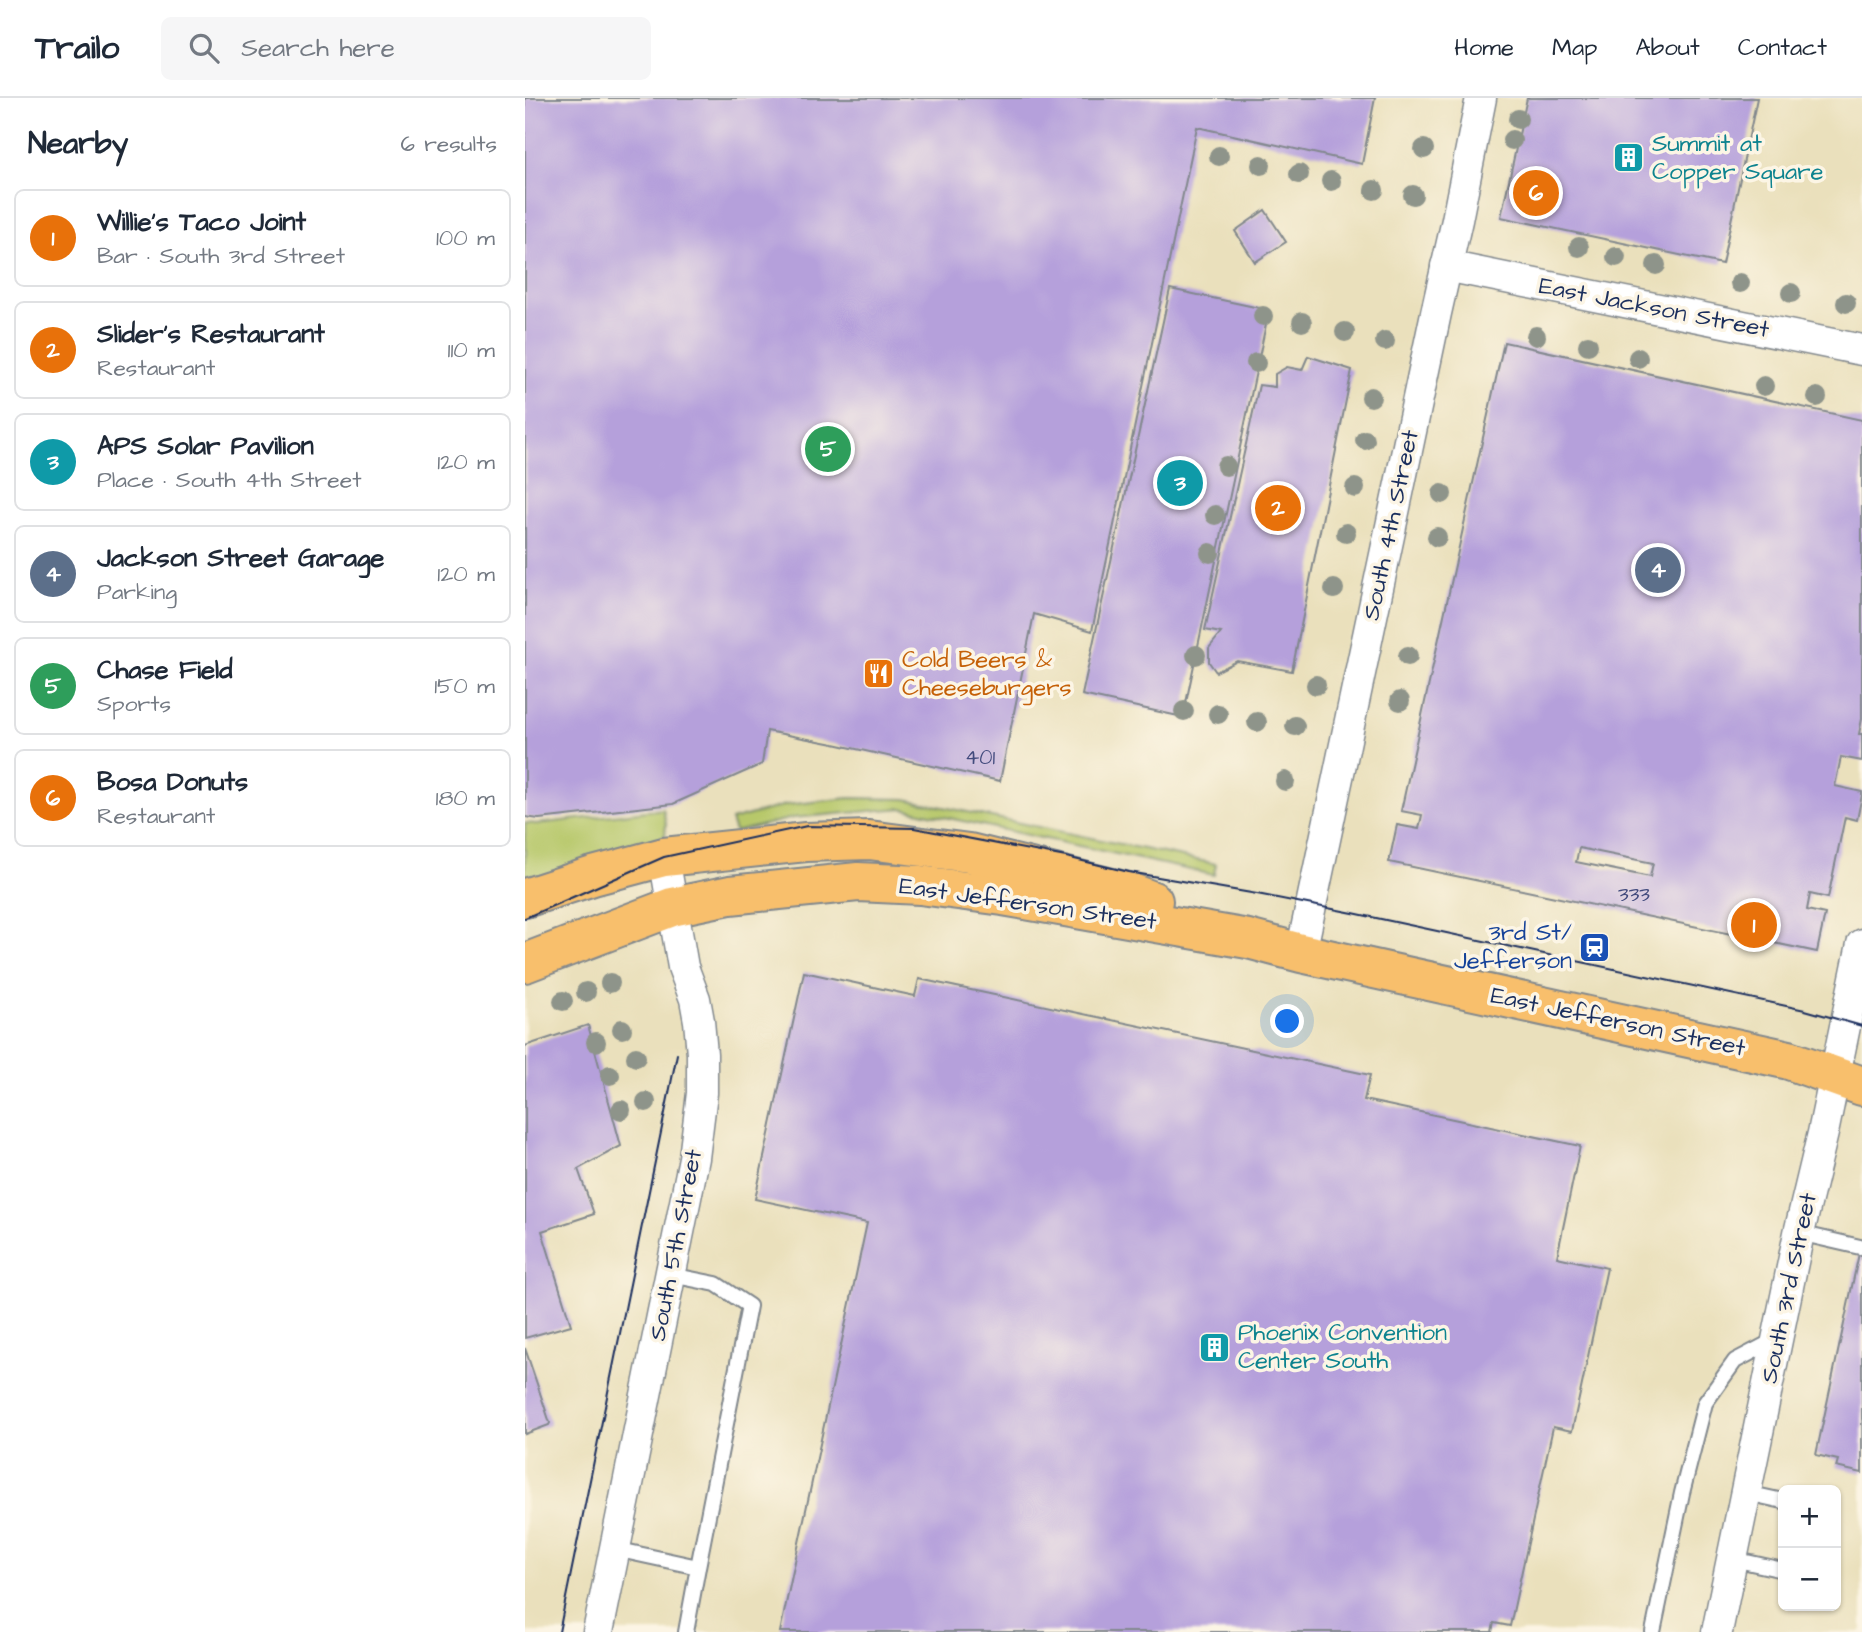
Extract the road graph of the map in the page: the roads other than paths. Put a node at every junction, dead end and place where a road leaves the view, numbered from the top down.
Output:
1 (1481, 98) edge
2 (1446, 266) junction
3 (1862, 350) edge
4 (664, 857) junction
5 (525, 898) edge
6 (672, 906) junction
7 (1248, 939) junction
8 (1862, 944) edge
9 (1301, 953) junction
10 (525, 963) edge
11 (1849, 1081) edge
12 (1799, 1233) junction
13 (1860, 1247) dead end
14 (671, 1275) junction
15 (1776, 1339) junction
16 (1747, 1493) junction
17 (1778, 1500) edge
18 (615, 1549) junction
19 (1733, 1559) junction
20 (698, 1567) junction
21 (1778, 1569) edge
22 (598, 1632) edge
23 (686, 1632) edge
24 (1653, 1632) edge
25 (1717, 1632) edge

1 - 2 street, South 4th Street
2 - 3 street, East Jackson Street
2 - 9 street, South 4th Street
4 - 5 main road, East Jefferson Street
4 - 6 street, South 5th Street
4 - 7 main road, East Jefferson Street
6 - 7 main road, East Jefferson Street
6 - 10 main road, East Jefferson Street
6 - 14 street, South 5th Street
7 - 9 main road, East Jefferson Street
8 - 11 street, South 3rd Street
9 - 11 main road, East Jefferson Street
11 - 12 street, South 3rd Street
12 - 13 lane
12 - 15 street, South 3rd Street
14 - 18 street, South 5th Street
14 - 20 lane
15 - 16 street, South 3rd Street
15 - 24 lane
16 - 17 lane
16 - 19 street, South 3rd Street
18 - 20 lane
18 - 22 street, South 5th Street
19 - 21 lane
19 - 25 street, South 3rd Street
20 - 23 lane

